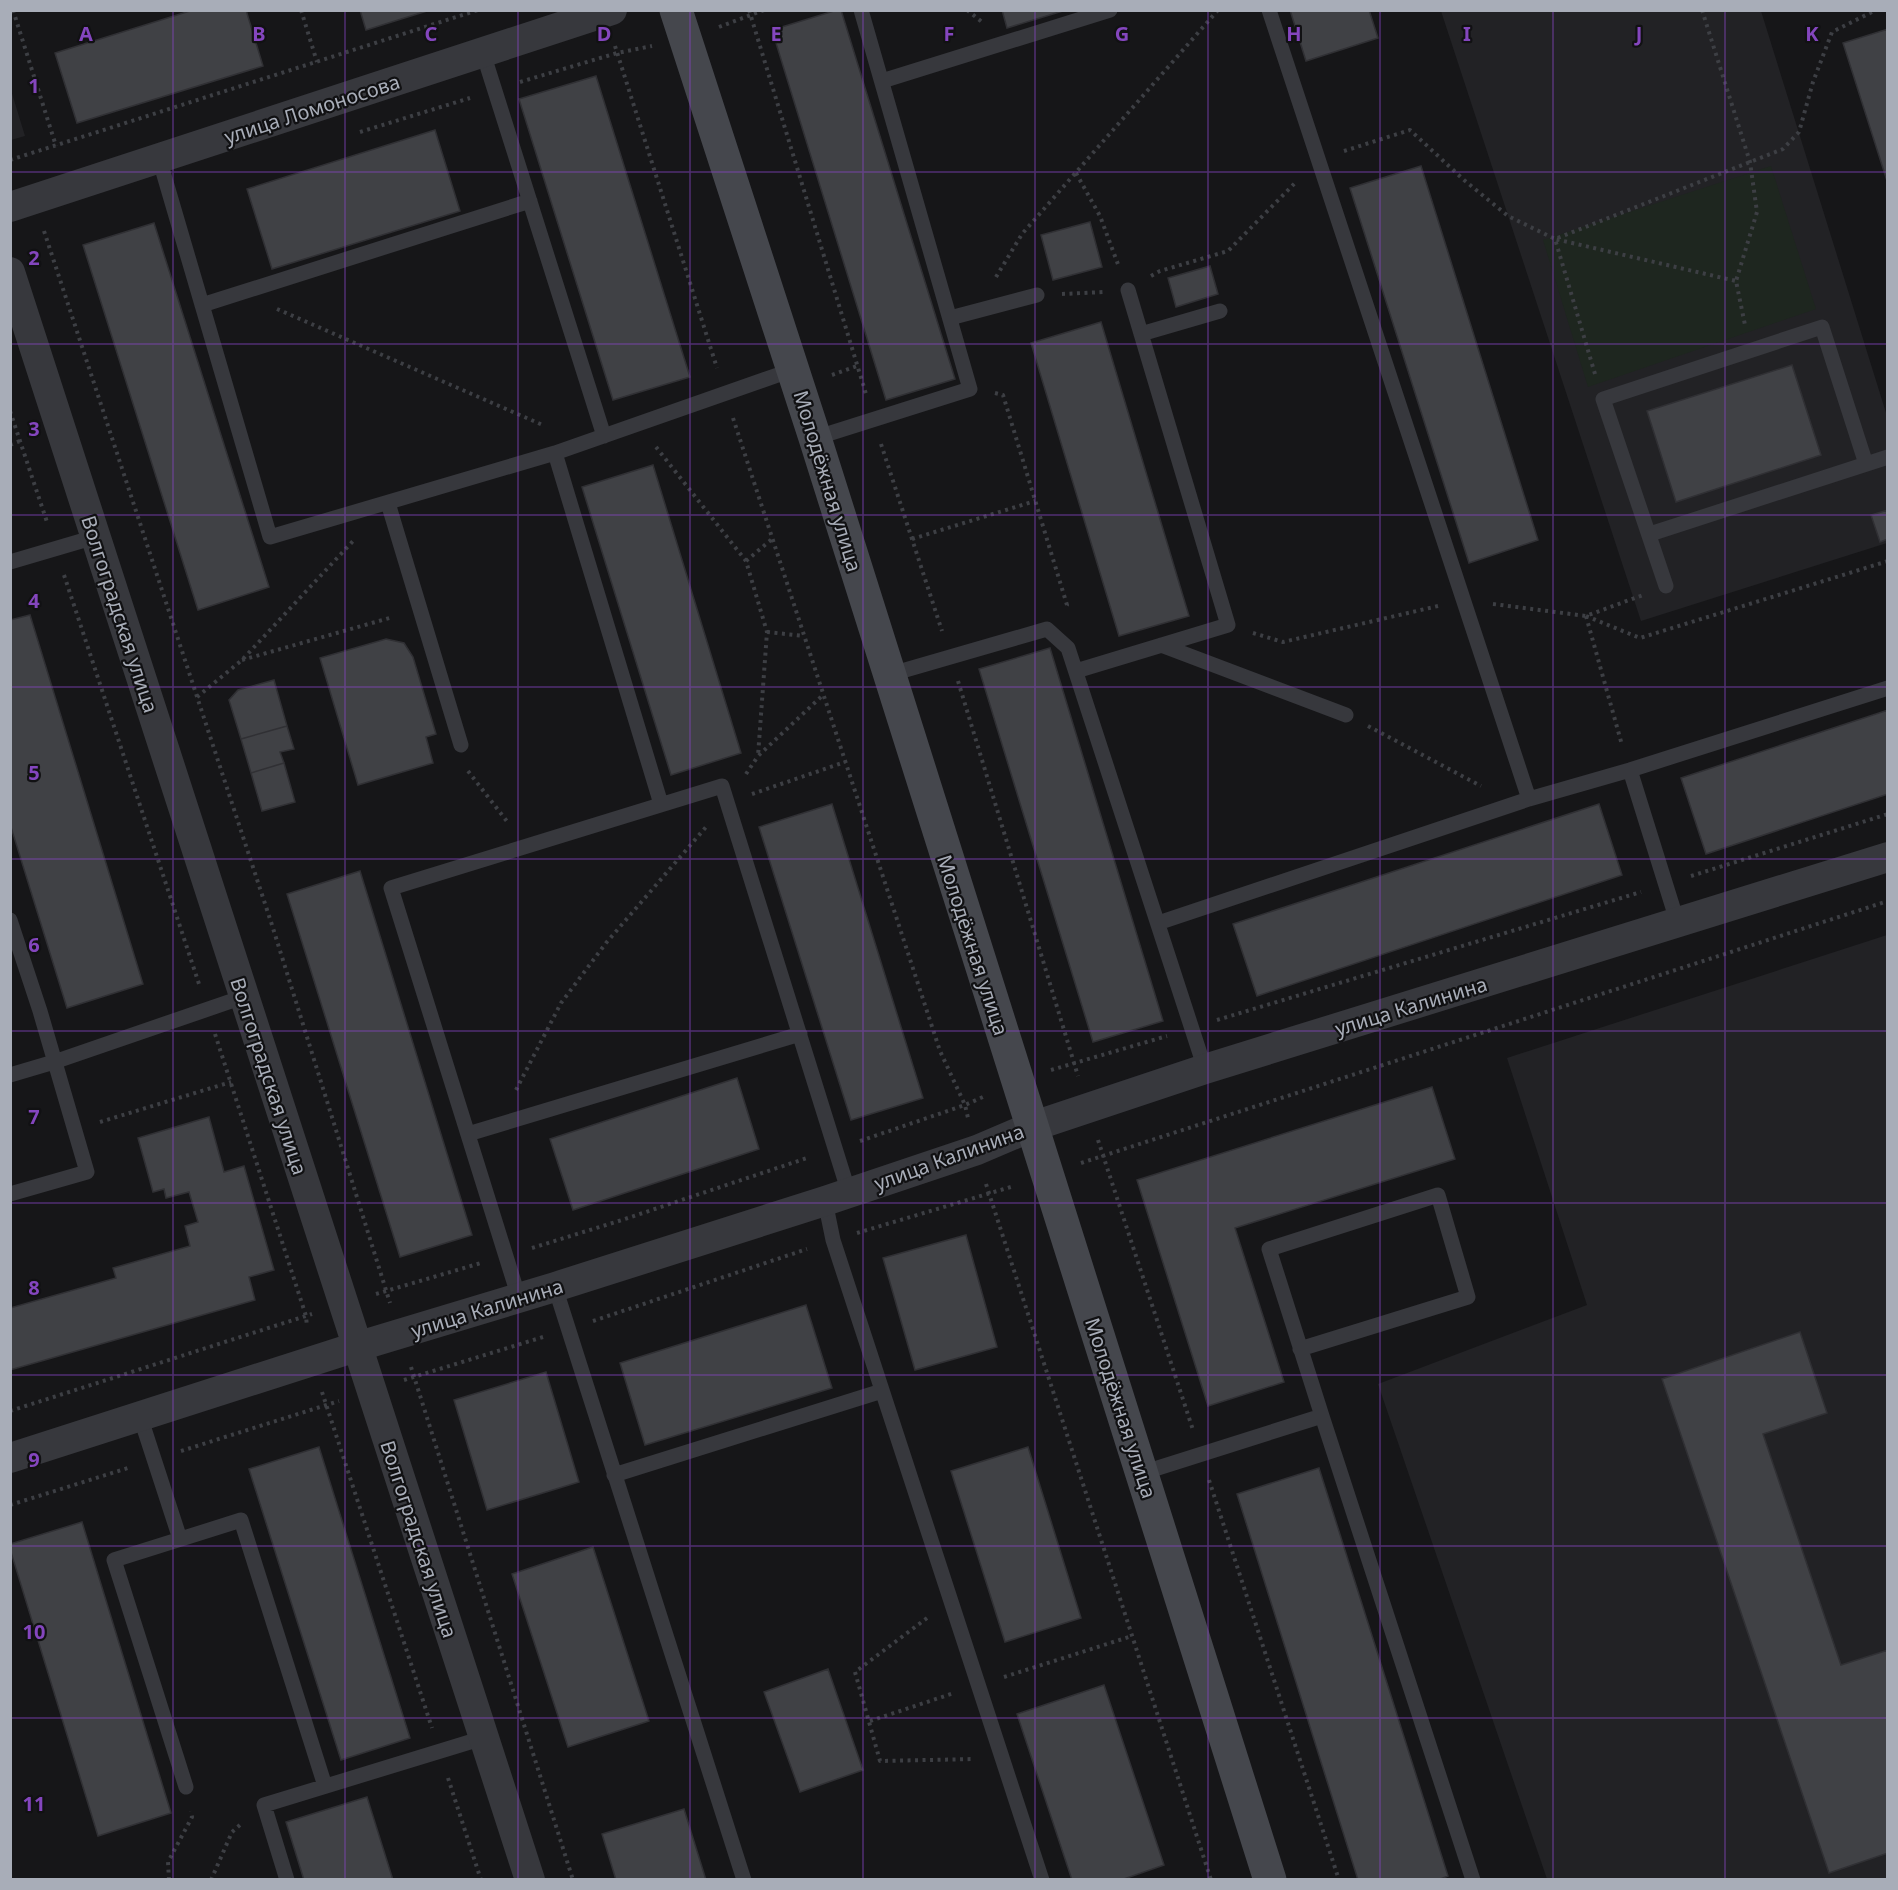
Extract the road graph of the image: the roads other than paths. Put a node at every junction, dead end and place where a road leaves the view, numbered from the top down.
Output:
1 (861, 10) edge
2 (1110, 10) edge
3 (1269, 10) edge
4 (609, 11) edge
5 (681, 25) edge
6 (483, 53) junction
7 (882, 81) junction
8 (159, 158) junction
9 (530, 201) junction
10 (10, 207) edge
11 (10, 272) edge
12 (1128, 290) road end
13 (1037, 295) road end
14 (202, 305) junction
15 (1220, 311) dead end
16 (950, 318) junction
17 (1141, 334) junction
18 (792, 370) junction
19 (604, 436) junction
20 (815, 438) junction
21 (555, 453) junction
22 (1887, 457) edge
23 (1866, 464) junction
24 (388, 503) junction
25 (1650, 534) junction
26 (95, 537) junction
27 (10, 562) edge
28 (1666, 586) dead end
29 (1161, 645) junction
30 (1076, 671) junction
31 (888, 675) junction
32 (1887, 687) edge
33 (1346, 715) road end
34 (462, 745) road end
35 (1630, 770) junction
36 (1522, 801) junction
37 (661, 804) junction
38 (1887, 858) edge
39 (10, 921) edge
40 (1158, 923) junction
41 (1678, 924) junction
42 (243, 997) junction
43 (800, 1034) junction
44 (54, 1062) junction
45 (1205, 1069) junction
46 (10, 1074) edge
47 (1031, 1126) junction
48 (468, 1134) junction
49 (10, 1194) edge
50 (837, 1197) junction
51 (555, 1287) junction
52 (519, 1298) junction
53 (356, 1347) junction
54 (1300, 1349) junction
55 (882, 1391) junction
56 (140, 1416) junction
57 (1322, 1416) junction
58 (10, 1458) edge
59 (1142, 1473) junction
60 (614, 1475) junction
61 (180, 1539) junction
62 (483, 1738) junction
63 (186, 1786) road end
64 (325, 1786) junction
65 (287, 1880) edge
66 (530, 1880) edge
67 (744, 1880) edge
68 (1042, 1880) edge
69 (1270, 1880) edge
70 (1473, 1880) edge

1 - 7 lane
2 - 7 lane
3 - 36 lane
4 - 6 street, улица Ломоносова
5 - 18 main road, Молодёжная улица
6 - 8 street, улица Ломоносова
6 - 9 lane
7 - 16 lane
8 - 10 street, улица Ломоносова
8 - 14 lane
9 - 14 lane
9 - 19 lane
11 - 26 street, Волгоградская улица
12 - 17 lane
13 - 16 lane
14 - 24 lane
15 - 17 lane
16 - 20 lane
17 - 29 lane
18 - 19 lane
18 - 20 main road, Молодёжная улица
19 - 21 lane
20 - 31 main road, Молодёжная улица
21 - 24 lane
21 - 37 lane
22 - 23 lane
23 - 25 lane
23 - 25 lane
24 - 34 lane
25 - 28 lane
26 - 27 lane
26 - 42 street, Волгоградская улица
29 - 30 lane
29 - 33 lane
30 - 31 lane
30 - 40 lane
31 - 47 main road, Молодёжная улица
32 - 35 lane
35 - 36 lane
35 - 41 lane
36 - 40 lane
37 - 43 lane
37 - 48 lane
38 - 41 street, улица Калинина
39 - 44 lane
40 - 45 lane
41 - 45 street, улица Калинина
42 - 44 lane
42 - 53 street, Волгоградская улица
43 - 48 lane
43 - 50 lane
44 - 46 lane
44 - 49 lane
45 - 47 street, улица Калинина
47 - 50 street, улица Калинина
47 - 59 main road, Молодёжная улица
48 - 52 lane
50 - 51 street, улица Калинина
50 - 55 lane
51 - 52 street, улица Калинина
51 - 60 lane
52 - 53 street, улица Калинина
53 - 56 street, улица Калинина
53 - 62 street, Волгоградская улица
54 - 54 lane
54 - 57 lane
55 - 60 lane
55 - 68 lane
56 - 58 street, улица Калинина
56 - 61 lane
57 - 59 lane
57 - 70 lane
59 - 69 main road, Молодёжная улица
60 - 67 lane
61 - 63 lane
61 - 64 lane
62 - 64 lane
62 - 66 street, Волгоградская улица
64 - 65 lane

